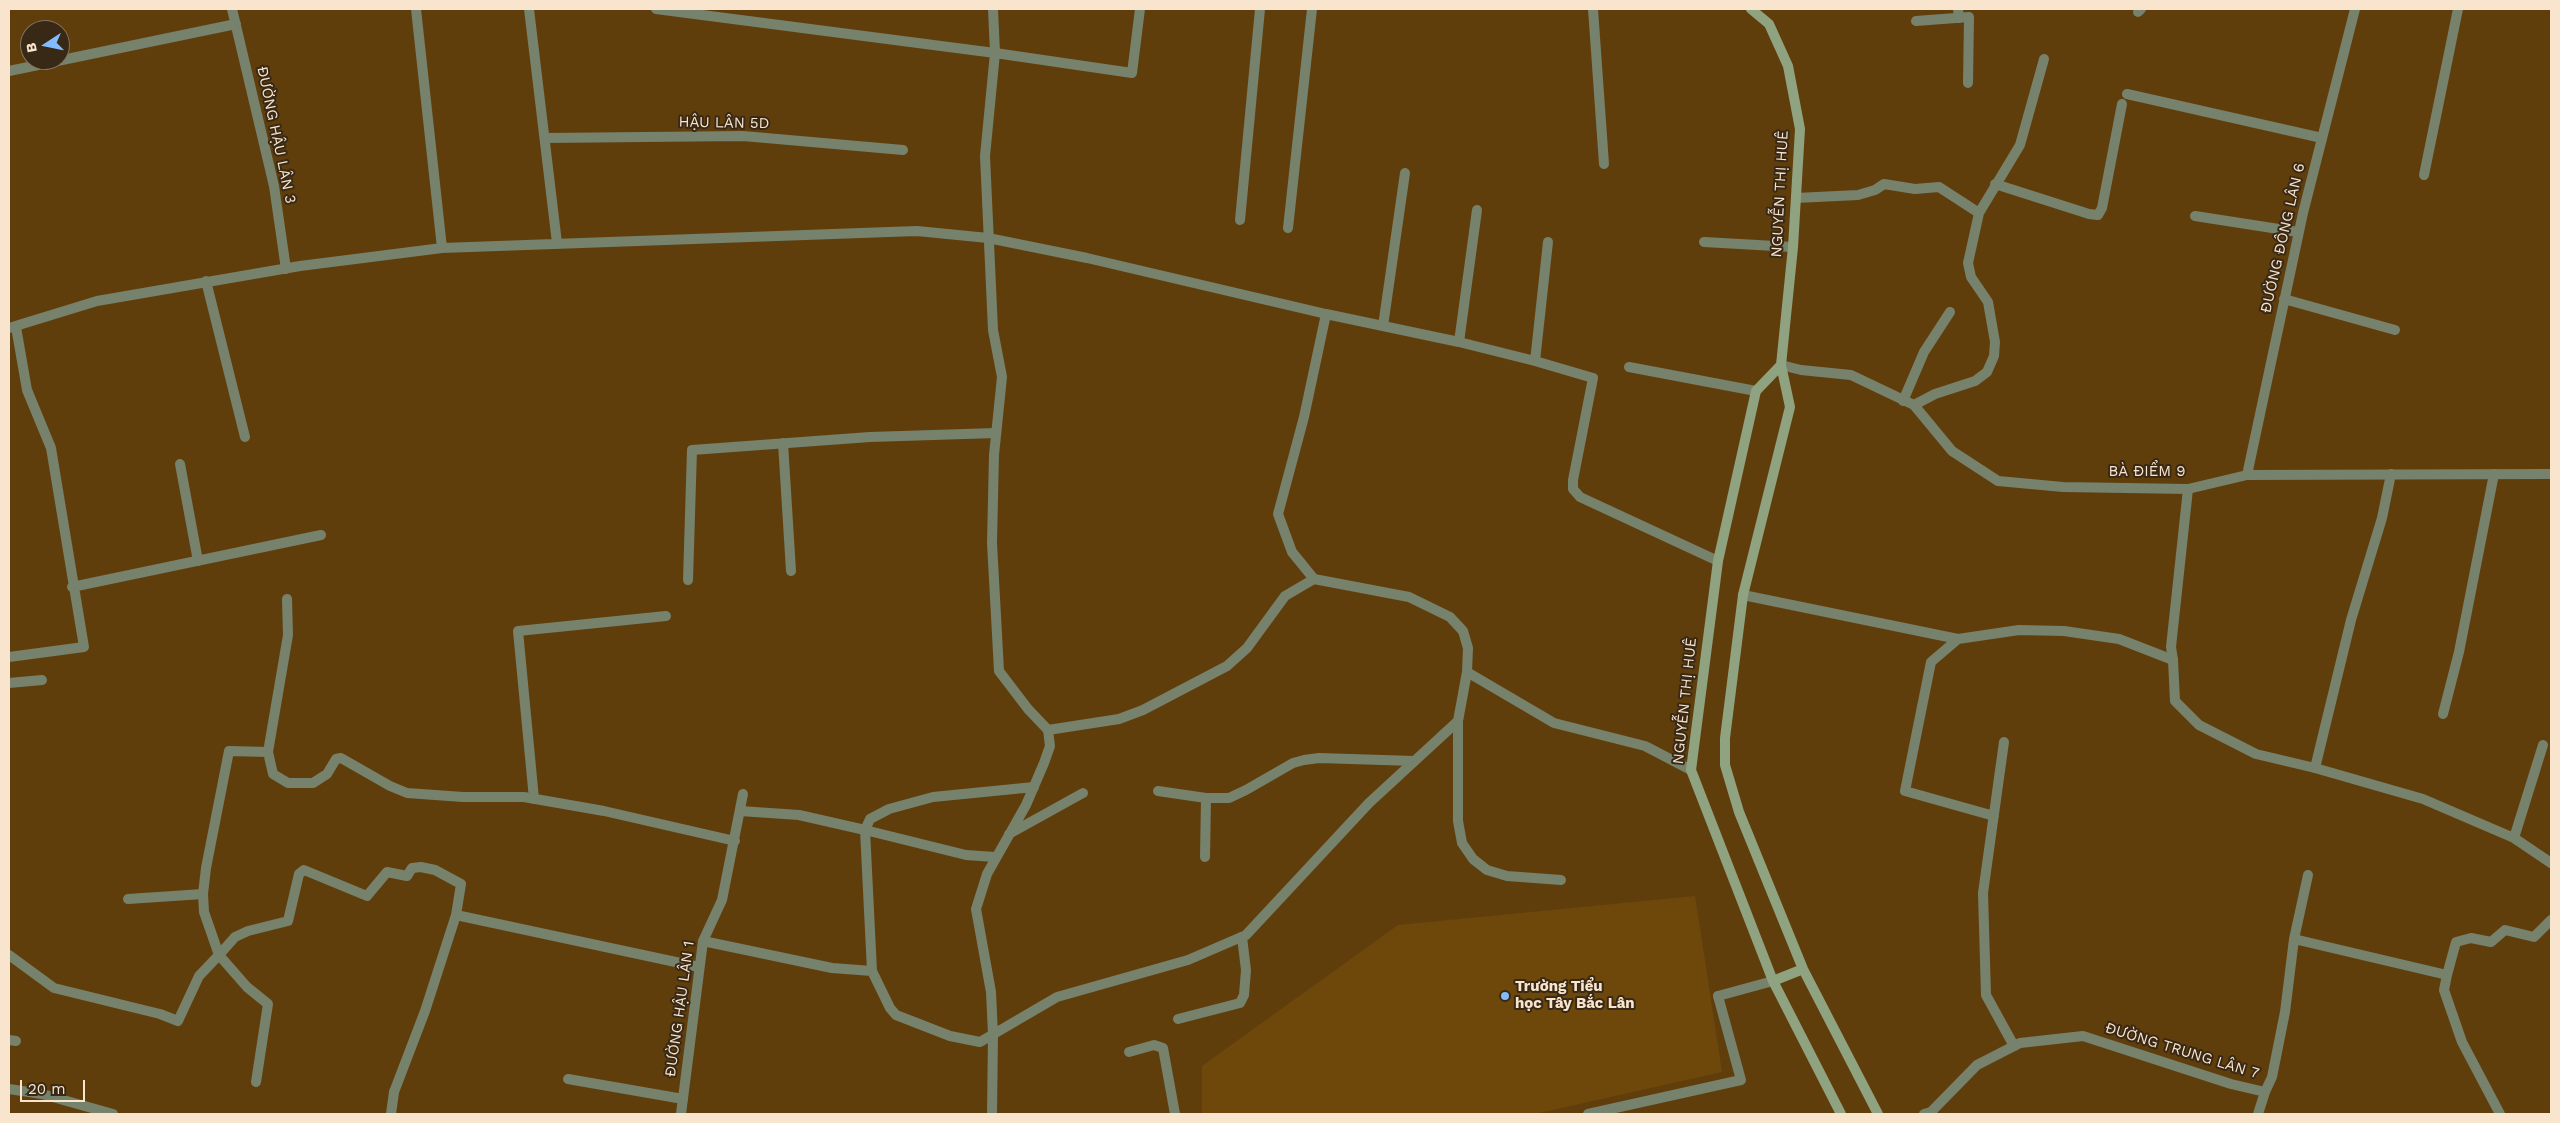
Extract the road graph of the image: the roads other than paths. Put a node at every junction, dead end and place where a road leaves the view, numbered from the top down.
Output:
1 (232, 9) edge
2 (416, 9) edge
3 (529, 9) edge
4 (656, 9) edge
5 (993, 9) edge
6 (1140, 9) edge
7 (1260, 9) edge
8 (1312, 9) edge
9 (1594, 9) edge
10 (1751, 9) edge
11 (2355, 9) edge
12 (2458, 9) edge
13 (1958, 14) edge
14 (1916, 21) dead end
15 (236, 24) junction
16 (995, 53) junction
17 (2044, 59) dead end
18 (9, 71) edge
19 (1968, 83) dead end
20 (2127, 94) dead end
21 (2122, 104) dead end
22 (545, 138) junction
23 (2322, 138) junction
24 (903, 150) dead end
25 (1604, 164) dead end
26 (1404, 173) dead end
27 (2424, 175) dead end
28 (1995, 184) junction
29 (1796, 198) junction
30 (1477, 210) dead end
31 (1979, 213) junction
32 (2195, 216) dead end
33 (1240, 220) dead end
34 (1288, 228) dead end
35 (2298, 232) junction
36 (988, 238) junction
37 (1548, 242) dead end
38 (1704, 242) dead end
39 (557, 243) junction
40 (1793, 246) junction
41 (442, 248) junction
42 (286, 269) junction
43 (206, 281) junction
44 (2284, 298) junction
45 (1950, 312) dead end
46 (1326, 314) junction
47 (1383, 326) junction
48 (12, 327) edge
49 (2395, 330) dead end
50 (1459, 342) junction
51 (1535, 361) junction
52 (1781, 365) junction
53 (1628, 367) dead end
54 (1756, 391) junction
55 (1903, 401) junction
56 (1914, 405) junction
57 (996, 433) junction
58 (244, 437) dead end
59 (783, 443) junction
60 (180, 464) dead end
61 (2392, 474) junction
62 (2494, 474) junction
63 (2551, 474) edge
64 (2247, 475) junction
65 (2188, 489) junction
66 (321, 535) dead end
67 (198, 561) junction
68 (1718, 561) junction
69 (791, 571) dead end
70 (1314, 579) junction
71 (688, 580) dead end
72 (72, 587) junction
73 (1743, 595) junction
74 (287, 599) dead end
75 (666, 616) dead end
76 (1958, 639) junction
77 (9, 657) edge
78 (2173, 660) junction
79 (1467, 672) junction
80 (42, 680) dead end
81 (9, 683) edge
82 (2443, 714) dead end
83 (1458, 720) junction
84 (1048, 730) junction
85 (2004, 742) dead end
86 (2542, 745) dead end
87 (268, 752) junction
88 (1414, 762) junction
89 (2315, 768) junction
90 (1691, 770) junction
91 (1034, 787) junction
92 (1158, 791) dead end
93 (1083, 793) dead end
94 (743, 794) dead end
95 (1206, 798) junction
96 (534, 799) junction
97 (740, 812) junction
98 (1994, 816) junction
99 (865, 830) junction
100 (1008, 834) junction
101 (2514, 838) junction
102 (735, 841) junction
103 (995, 857) junction
104 (1205, 857) dead end
105 (2551, 863) edge
106 (2308, 875) dead end
107 (1561, 880) dead end
108 (202, 894) junction
109 (128, 899) dead end
110 (456, 915) junction
111 (2551, 920) edge
112 (1242, 937) junction
113 (2294, 939) junction
114 (703, 941) junction
115 (9, 955) edge
116 (219, 955) junction
117 (699, 967) junction
118 (1803, 969) junction
119 (872, 971) junction
120 (2447, 976) junction
121 (1773, 981) junction
122 (1178, 1019) dead end
123 (993, 1035) junction
124 (2014, 1046) junction
125 (1129, 1052) dead end
126 (568, 1078) dead end
127 (256, 1082) dead end
128 (9, 1089) edge
129 (2265, 1092) junction
130 (682, 1099) junction
131 (113, 1114) edge
132 (391, 1114) edge
133 (681, 1114) edge
134 (992, 1114) edge
135 (1175, 1114) edge
136 (1588, 1114) edge
137 (1841, 1114) edge
138 (1878, 1114) edge
139 (1924, 1114) edge
140 (2258, 1114) edge
141 (2500, 1114) edge

1 - 15 street, ĐƯỜNG HẬU LÂN 3
2 - 41 street
3 - 22 street
4 - 16 street
5 - 16 street
6 - 16 street
7 - 33 street
8 - 34 street
9 - 25 street
10 - 29 street, NGUYỄN THỊ HUÊ
11 - 23 street, ĐƯỜNG ĐÔNG LÂN 6
12 - 27 street
13 - 14 street
13 - 19 street
15 - 18 street
15 - 42 street, ĐƯỜNG HẬU LÂN 3
16 - 36 street
17 - 28 street
20 - 23 street
21 - 28 street
22 - 24 street, HẬU LÂN 5D
22 - 39 street
23 - 35 street, ĐƯỜNG ĐÔNG LÂN 6
26 - 47 street
28 - 31 street
29 - 31 street
29 - 40 street, NGUYỄN THỊ HUÊ
30 - 50 street
31 - 56 street
32 - 35 street
35 - 44 street, ĐƯỜNG ĐÔNG LÂN 6
36 - 39 street
36 - 46 street
36 - 57 street
37 - 51 street
38 - 40 street
39 - 41 street
40 - 52 street, NGUYỄN THỊ HUÊ
41 - 42 street
42 - 43 street
43 - 48 street
43 - 58 street
44 - 49 street
44 - 64 street, ĐƯỜNG ĐÔNG LÂN 6
45 - 55 street
46 - 47 street
46 - 70 street
47 - 50 street
48 - 72 street
50 - 51 street
51 - 68 street
52 - 54 street
52 - 55 street
52 - 73 street, NGUYỄN THỊ HUÊ
53 - 54 street
54 - 68 street, NGUYỄN THỊ HUÊ
55 - 56 street
56 - 65 street, BÀ ĐIỂM 9
57 - 59 street
57 - 84 street
59 - 69 street
59 - 71 street
60 - 67 street
61 - 62 street, BÀ ĐIỂM 9
61 - 64 street, BÀ ĐIỂM 9
61 - 89 street
62 - 63 street, BÀ ĐIỂM 9
62 - 82 street
64 - 65 street, BÀ ĐIỂM 9
65 - 78 street
66 - 67 street
67 - 72 street
68 - 90 street, NGUYỄN THỊ HUÊ
70 - 79 street
70 - 84 street
72 - 77 street
73 - 76 street
73 - 118 street, NGUYỄN THỊ HUÊ
74 - 87 street
75 - 96 street
76 - 78 street
76 - 98 street
78 - 89 street
79 - 83 street
79 - 90 street
80 - 81 street
83 - 88 street
83 - 107 street
84 - 91 street
85 - 98 street
86 - 101 street
87 - 96 street
87 - 108 street
88 - 95 street
88 - 112 street
89 - 101 street
90 - 121 street, NGUYỄN THỊ HUÊ
91 - 99 street
91 - 100 street
92 - 95 street
93 - 100 street
94 - 97 street, ĐƯỜNG HẬU LÂN 1
95 - 104 street
96 - 102 street
97 - 99 street
97 - 102 street, ĐƯỜNG HẬU LÂN 1
98 - 124 street
99 - 103 street
99 - 119 street
100 - 103 street
101 - 105 street
102 - 114 street, ĐƯỜNG HẬU LÂN 1
103 - 123 street
106 - 113 street, ĐƯỜNG TRUNG LÂN 7
108 - 109 street
108 - 116 street
110 - 116 street
110 - 117 street
110 - 132 street
111 - 120 street
112 - 122 street
112 - 123 street
113 - 120 street
113 - 129 street, ĐƯỜNG TRUNG LÂN 7
114 - 117 street, ĐƯỜNG HẬU LÂN 1
114 - 119 street
115 - 116 street
116 - 127 street
117 - 130 street, ĐƯỜNG HẬU LÂN 1
118 - 121 street
118 - 138 street, NGUYỄN THỊ HUÊ
119 - 123 street
120 - 141 street
121 - 136 street
121 - 137 street, NGUYỄN THỊ HUÊ
123 - 134 street
124 - 129 street, ĐƯỜNG TRUNG LÂN 7
124 - 139 street, ĐƯỜNG TRUNG LÂN 7
125 - 135 street
126 - 130 street
128 - 131 street
129 - 140 street
130 - 133 street, ĐƯỜNG HẬU LÂN 1

